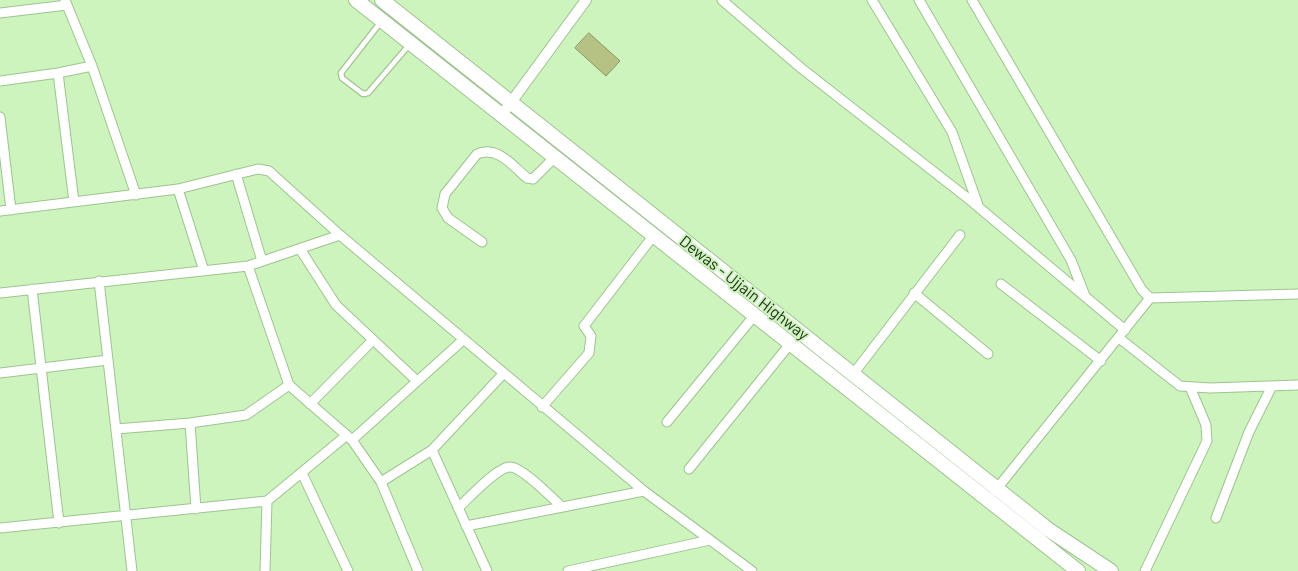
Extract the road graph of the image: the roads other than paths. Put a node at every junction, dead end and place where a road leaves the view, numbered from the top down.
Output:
1 (356, 0) edge
2 (382, 0) edge
3 (586, 0) edge
4 (722, 0) edge
5 (872, 0) edge
6 (919, 0) edge
7 (972, 0) edge
8 (66, 2) edge
9 (0, 13) edge
10 (382, 20) junction
11 (410, 43) junction
12 (92, 66) junction
13 (58, 74) junction
14 (0, 81) edge
15 (510, 103) junction
16 (502, 116) junction
17 (0, 117) edge
18 (555, 157) junction
19 (236, 174) junction
20 (178, 189) junction
21 (136, 194) junction
22 (74, 202) junction
23 (978, 207) junction
24 (11, 210) junction
25 (0, 211) edge
26 (654, 235) junction
27 (960, 235) dead end
28 (340, 236) junction
29 (482, 242) dead end
30 (300, 249) junction
31 (262, 262) junction
32 (248, 266) junction
33 (204, 271) junction
34 (99, 281) junction
35 (1001, 284) dead end
36 (32, 289) junction
37 (0, 293) edge
38 (914, 293) junction
39 (1298, 294) edge
40 (1085, 297) junction
41 (1150, 298) junction
42 (754, 316) junction
43 (1125, 330) junction
44 (1119, 338) junction
45 (373, 340) junction
46 (463, 340) junction
47 (790, 344) junction
48 (988, 354) dead end
49 (108, 360) junction
50 (1101, 361) junction
51 (41, 368) junction
52 (0, 373) edge
53 (854, 373) junction
54 (503, 374) junction
55 (417, 380) junction
56 (289, 385) junction
57 (1298, 385) edge
58 (1272, 386) junction
59 (1190, 388) junction
60 (310, 404) junction
61 (542, 407) junction
62 (668, 422) dead end
63 (190, 423) junction
64 (116, 429) junction
65 (349, 438) junction
66 (432, 450) junction
67 (690, 470) dead end
68 (302, 473) junction
69 (381, 482) junction
70 (997, 487) junction
71 (644, 491) junction
72 (988, 499) junction
73 (267, 501) junction
74 (562, 507) junction
75 (458, 508) junction
76 (196, 509) junction
77 (126, 516) junction
78 (1216, 518) dead end
79 (59, 523) junction
80 (466, 526) junction
81 (0, 528) edge
82 (710, 540) junction
83 (132, 571) edge
84 (264, 571) edge
85 (348, 571) edge
86 (418, 571) edge
87 (487, 571) edge
88 (568, 571) edge
89 (752, 571) edge
90 (1078, 571) edge
91 (1111, 571) edge
92 (1145, 571) edge

1 - 10 main road, Dewas - Ujjain Highway
2 - 15 main road, Dewas - Ujjain Highway
3 - 15 street
4 - 23 street
5 - 23 street
6 - 40 street
7 - 41 street
8 - 9 street
8 - 12 street
10 - 11 main road, Dewas - Ujjain Highway
10 - 11 lane
11 - 16 main road, Dewas - Ujjain Highway
12 - 13 street
12 - 21 street
13 - 14 street
13 - 22 street
15 - 16 street
15 - 53 main road, Dewas - Ujjain Highway
16 - 18 main road, Dewas - Ujjain Highway
17 - 24 street
18 - 26 main road, Dewas - Ujjain Highway
18 - 29 street
19 - 20 street
19 - 28 street
19 - 31 street
20 - 21 street
20 - 33 street
21 - 22 street
22 - 24 street
23 - 40 street
24 - 25 street
26 - 42 main road, Dewas - Ujjain Highway
26 - 61 street
27 - 38 street
28 - 30 street
28 - 46 street
30 - 31 street
30 - 45 street
31 - 32 street
32 - 33 street
32 - 56 street
33 - 34 street
34 - 36 street
34 - 49 street
35 - 50 street
36 - 37 street
36 - 51 street
38 - 48 street
38 - 53 street
39 - 41 street
40 - 43 street
41 - 43 street
42 - 47 main road, Dewas - Ujjain Highway
42 - 62 street
43 - 44 street
44 - 50 street
44 - 59 street
45 - 55 street
45 - 60 street
46 - 54 street
46 - 55 street
47 - 67 street
47 - 72 main road, Dewas - Ujjain Highway
49 - 51 street
49 - 64 street
50 - 70 street
51 - 52 street
51 - 79 street
53 - 70 main road, Dewas - Ujjain Highway
54 - 61 street
54 - 66 street
55 - 65 street
56 - 60 street
56 - 63 street
57 - 58 street
58 - 59 street
58 - 78 street
59 - 92 street
60 - 65 street
61 - 71 street
63 - 64 street
63 - 76 street
64 - 77 street
65 - 68 street
65 - 69 street
66 - 69 street
66 - 75 street
68 - 73 street
68 - 85 street
69 - 86 street
70 - 72 street
70 - 91 main road, Dewas - Ujjain Highway
71 - 74 street
71 - 82 street
72 - 90 main road, Dewas - Ujjain Highway
73 - 76 street
73 - 84 street
74 - 75 street
74 - 80 street
75 - 80 street
76 - 77 street
77 - 79 street
77 - 83 street
79 - 81 street
80 - 87 street
82 - 88 street
82 - 89 street

